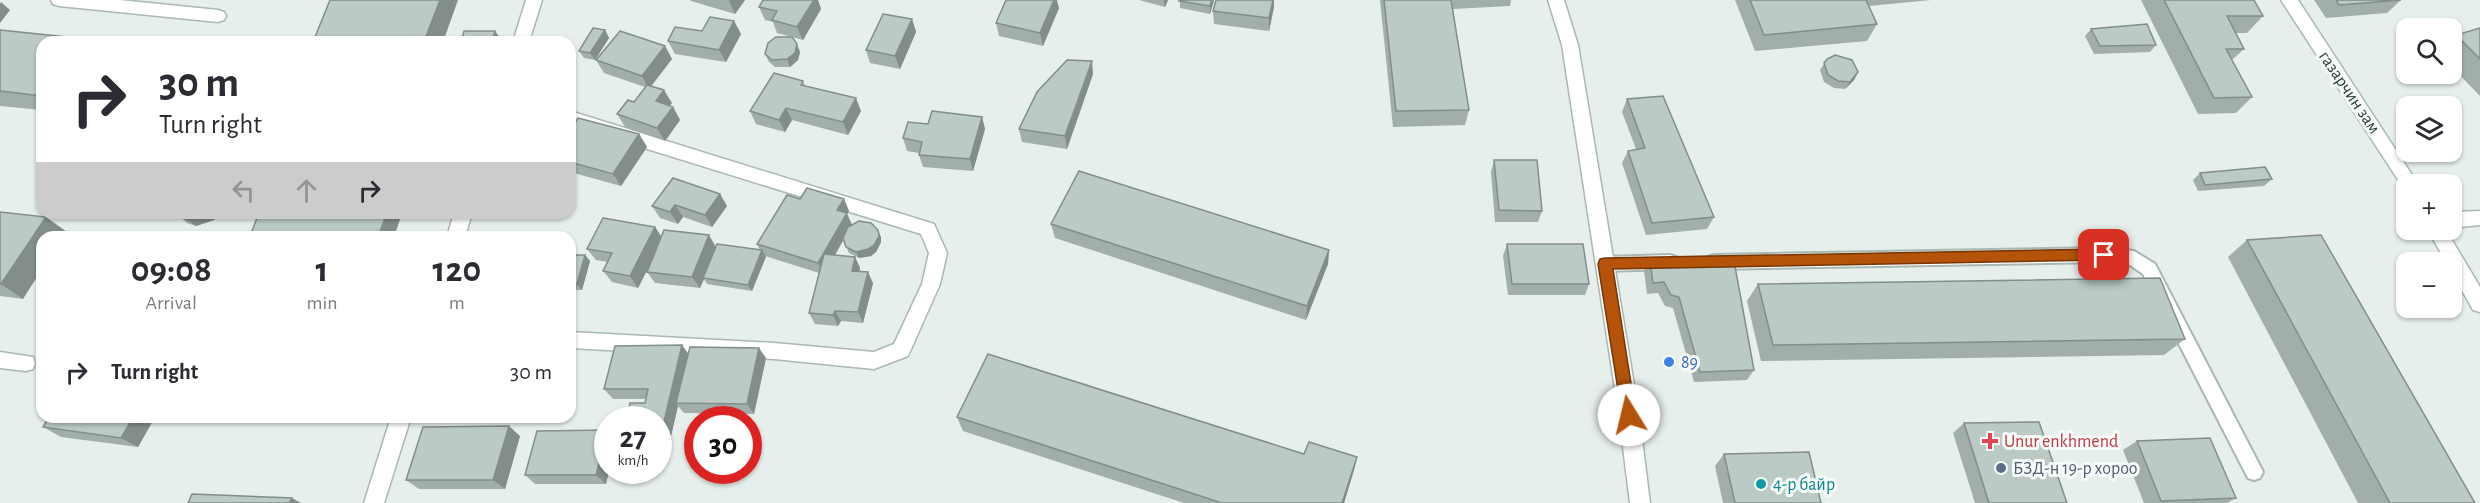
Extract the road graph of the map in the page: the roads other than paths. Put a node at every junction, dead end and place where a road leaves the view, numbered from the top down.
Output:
1 (59, 0) edge
2 (534, 0) edge
3 (1556, 0) edge
4 (2289, 0) edge
5 (218, 15) dead end
6 (523, 36) edge
7 (576, 120) edge
8 (2403, 174) edge
9 (2480, 218) edge
10 (2462, 219) edge
11 (2443, 240) edge
12 (1605, 264) junction
13 (2480, 304) edge
14 (576, 339) edge
15 (0, 360) edge
16 (26, 363) dead end
17 (399, 423) edge
18 (2254, 472) dead end
19 (374, 503) edge
20 (1640, 503) edge

1 - 5 street
2 - 6 street
3 - 12 street
4 - 8 street, газарчин зам
7 - 14 street
9 - 10 street
11 - 13 street
12 - 18 lane
12 - 20 street
15 - 16 street
17 - 19 street

